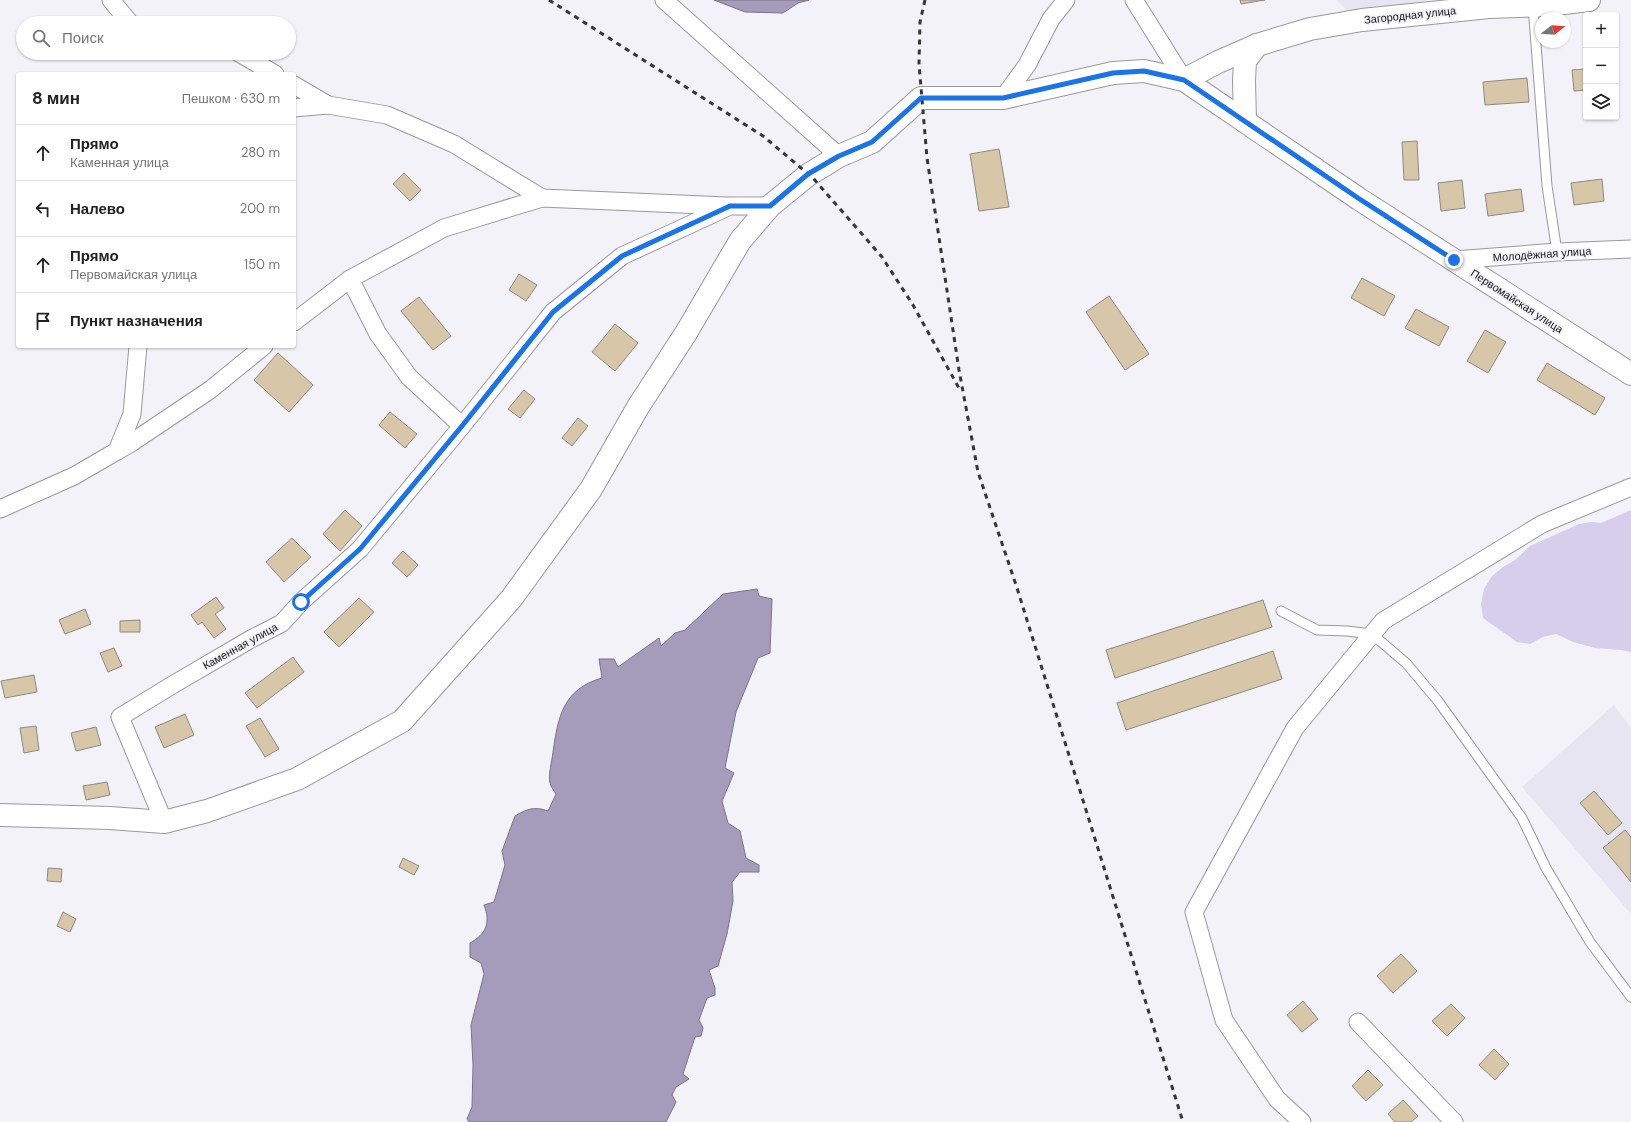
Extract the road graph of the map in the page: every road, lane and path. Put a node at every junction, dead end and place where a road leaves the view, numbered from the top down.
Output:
1 (111, 0) edge
2 (664, 0) edge
3 (1066, 0) edge
4 (1134, 0) edge
5 (1590, 0) edge
6 (1488, 4) edge
7 (1533, 6) junction
8 (124, 16) edge
9 (1257, 45) junction
10 (251, 60) edge
11 (272, 72) edge
12 (1184, 80) junction
13 (296, 86) edge
14 (1003, 98) junction
15 (328, 105) junction
16 (296, 108) edge
17 (1245, 122) junction
18 (839, 156) junction
19 (542, 198) junction
20 (730, 206) junction
21 (770, 206) junction
22 (1631, 249) edge
23 (1557, 252) junction
24 (1454, 260) junction
25 (350, 279) junction
26 (296, 320) edge
27 (138, 348) edge
28 (262, 348) edge
29 (1631, 374) edge
30 (462, 426) junction
31 (117, 451) junction
32 (1631, 487) edge
33 (0, 509) edge
34 (1281, 611) dead end
35 (1372, 634) junction
36 (0, 815) edge
37 (164, 822) junction
38 (1631, 997) edge
39 (1358, 1022) dead end
40 (1302, 1122) edge
41 (1454, 1122) edge

1 - 8 street
2 - 18 street
3 - 14 street
4 - 12 street
5 - 7 main road, Загородная улица
6 - 7 main road, Загородная улица
6 - 9 main road, Загородная улица
7 - 23 lane
9 - 12 main road, Загородная улица
9 - 17 main road
10 - 11 street
12 - 14 main road
12 - 17 main road, Первомайская улица
13 - 15 street
14 - 18 main road
15 - 16 street
15 - 19 street
17 - 24 main road, Первомайская улица
18 - 21 main road
19 - 20 street
19 - 25 street
20 - 21 street, Каменная улица
20 - 30 street, Каменная улица
21 - 37 main road
22 - 23 street, Молодёжная улица
23 - 24 street, Молодёжная улица
24 - 29 main road, Первомайская улица
25 - 26 street
25 - 30 street
27 - 31 street
28 - 31 street
30 - 37 street, Каменная улица
31 - 33 street
32 - 35 street
34 - 35 lane
35 - 38 lane
35 - 40 street
36 - 37 main road
39 - 41 street

